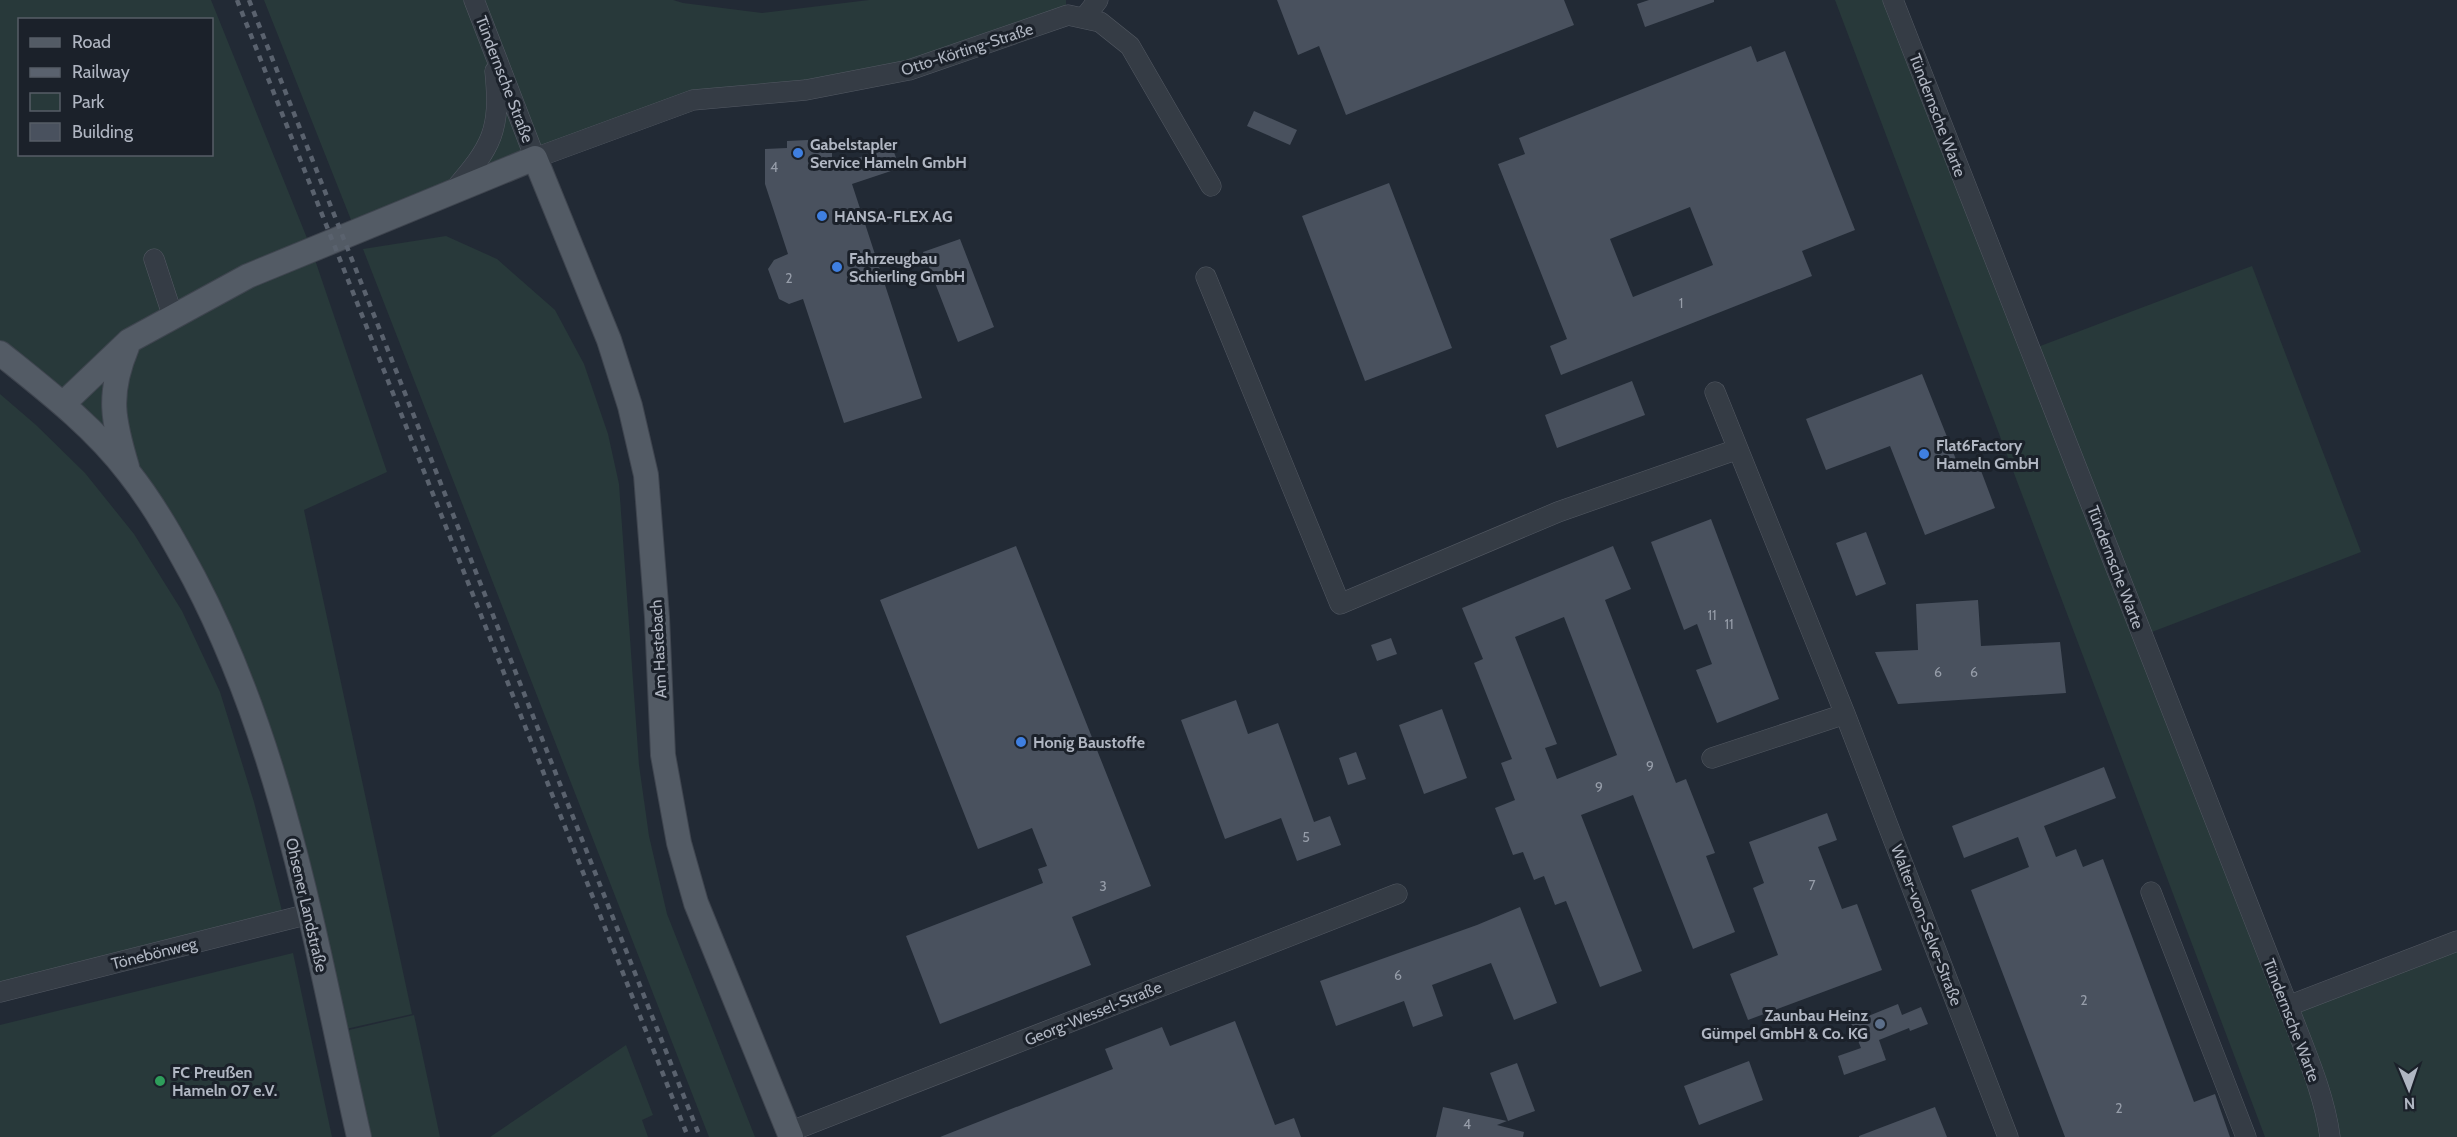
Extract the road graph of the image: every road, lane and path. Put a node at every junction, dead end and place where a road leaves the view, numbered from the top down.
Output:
1 (474, 0) edge
2 (1098, 0) edge
3 (1893, 0) edge
4 (1084, 18) junction
5 (492, 47) junction
6 (535, 158) junction
7 (1211, 186) dead end
8 (454, 190) junction
9 (154, 259) dead end
10 (1206, 278) dead end
11 (173, 317) junction
12 (129, 341) junction
13 (0, 354) edge
14 (1715, 392) dead end
15 (64, 403) junction
16 (1738, 449) junction
17 (129, 472) junction
18 (1845, 714) junction
19 (1713, 758) dead end
20 (2151, 892) dead end
21 (1397, 894) dead end
22 (309, 914) junction
23 (2457, 941) edge
24 (0, 992) edge
25 (2288, 1006) junction
26 (790, 1135) edge
27 (359, 1137) edge
28 (2008, 1137) edge
29 (2246, 1137) edge
30 (2330, 1137) edge

1 - 5 street, Tündernsche Straße
2 - 4 street
3 - 25 street, Tündernsche Warte
4 - 6 street, Otto-Körting-Straße
4 - 7 street, Otto-Körting-Straße
5 - 6 street, Tündernsche Straße
5 - 8 street
6 - 8 main road
6 - 26 main road, Am Hastebach
8 - 11 main road
9 - 11 street
10 - 16 street
11 - 12 main road
12 - 15 main road
12 - 17 main road
13 - 15 main road
14 - 16 street, Walter-von-Selve-Straße
15 - 17 main road
16 - 18 street, Walter-von-Selve-Straße
17 - 22 main road, Ohsener Landstraße
18 - 19 street
18 - 28 street, Walter-von-Selve-Straße
20 - 29 street
21 - 26 street, Georg-Wessel-Straße
22 - 24 street, Tönebönweg
22 - 27 main road, Ohsener Landstraße
23 - 25 street
25 - 30 street, Tündernsche Warte

